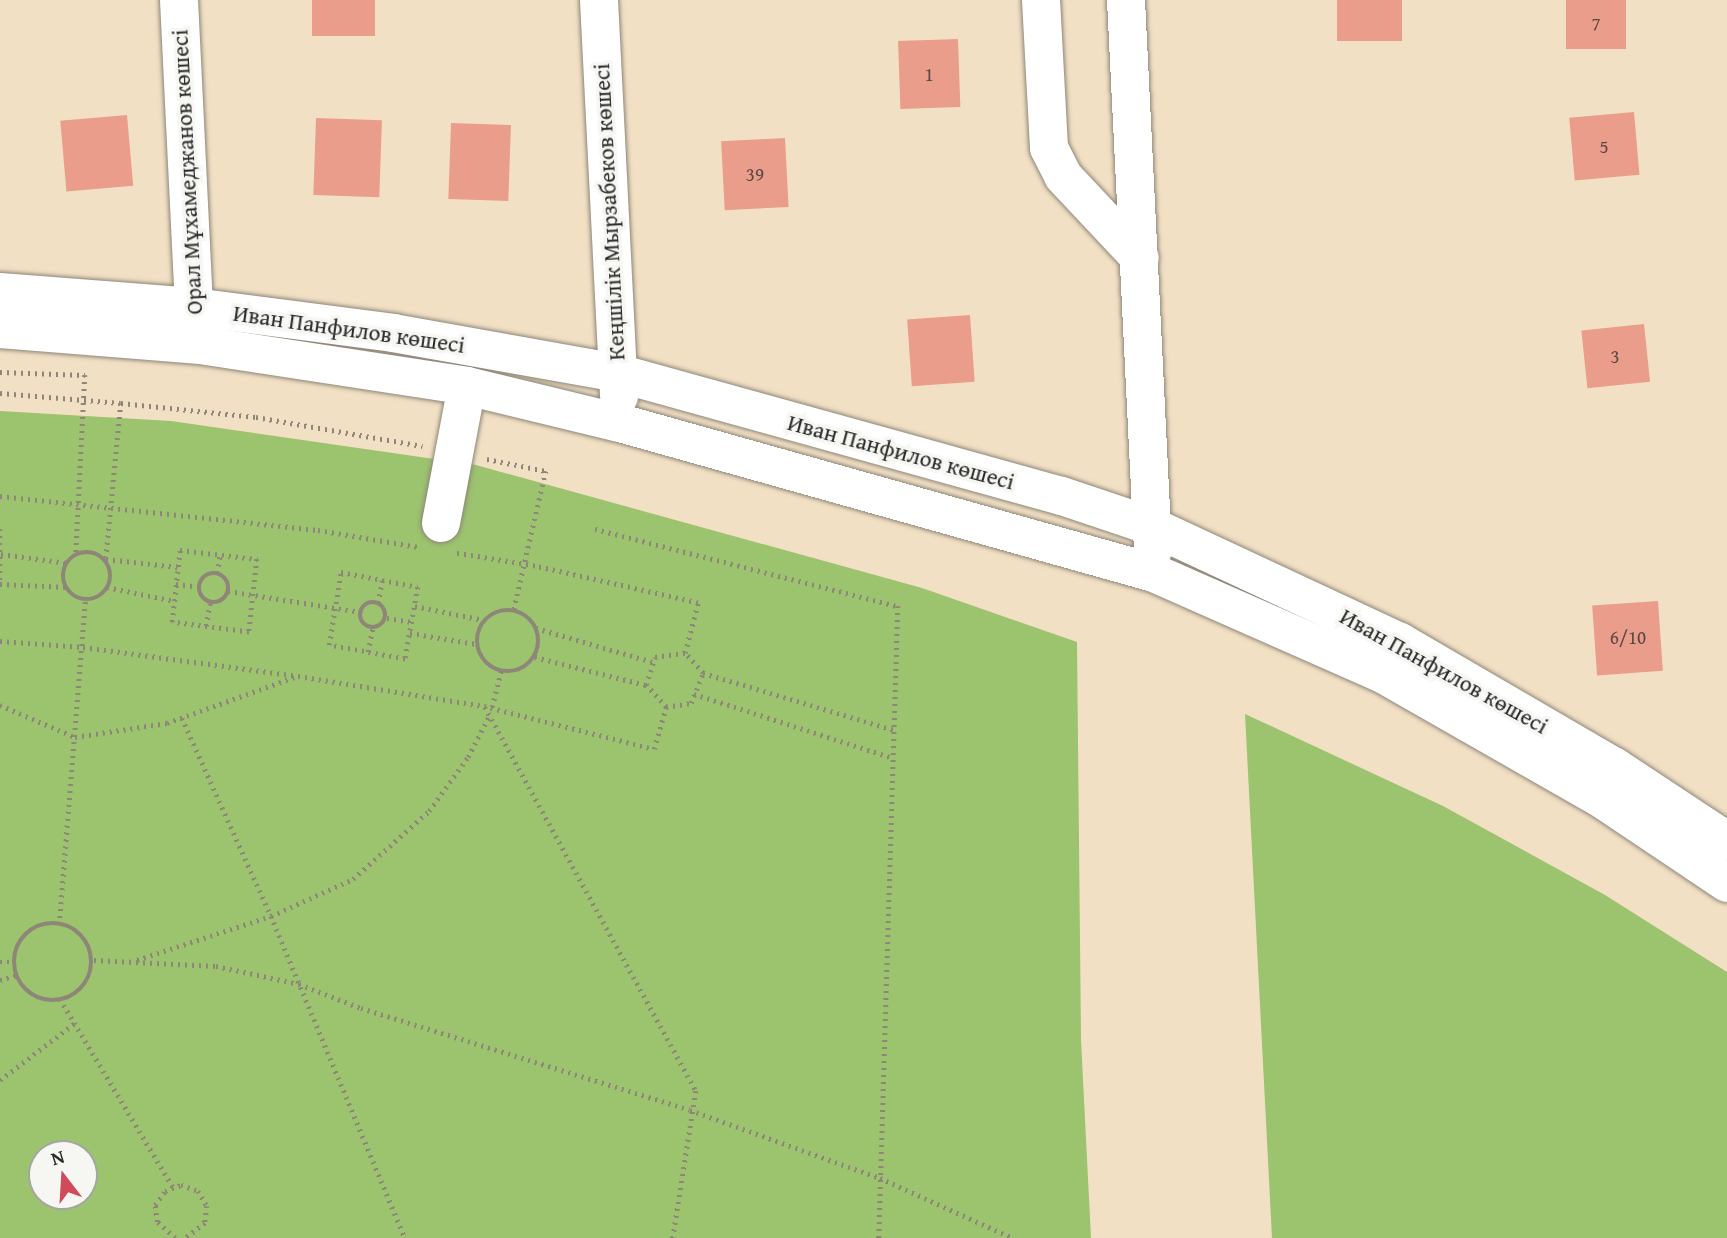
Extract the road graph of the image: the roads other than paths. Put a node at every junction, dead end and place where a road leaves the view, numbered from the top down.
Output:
1 (179, 0) edge
2 (599, 0) edge
3 (1041, 0) edge
4 (1126, 0) edge
5 (1140, 258) junction
6 (0, 292) edge
7 (194, 307) junction
8 (0, 329) edge
9 (196, 345) junction
10 (618, 373) junction
11 (467, 386) junction
12 (620, 424) junction
13 (1152, 526) junction
14 (437, 541) road end
15 (1154, 573) junction
16 (1727, 841) edge
17 (1727, 883) edge

1 - 7 street, Орал Мұхамеджанов көшесі
2 - 10 street, Кеңшілік Мырзабеков көшесі
3 - 5 street
4 - 5 street
5 - 13 street
6 - 7 street, Иван Панфилов көшесі
7 - 9 street, Орал Мұхамеджанов көшесі
7 - 10 street, Иван Панфилов көшесі
8 - 9 street, Иван Панфилов көшесі
9 - 11 street, Иван Панфилов көшесі
10 - 12 street, Кеңшілік Мырзабеков көшесі
10 - 13 street, Иван Панфилов көшесі
11 - 12 street, Иван Панфилов көшесі
11 - 14 street
12 - 15 street, Иван Панфилов көшесі
13 - 15 street
13 - 16 street, Иван Панфилов көшесі
15 - 17 street, Иван Панфилов көшесі

